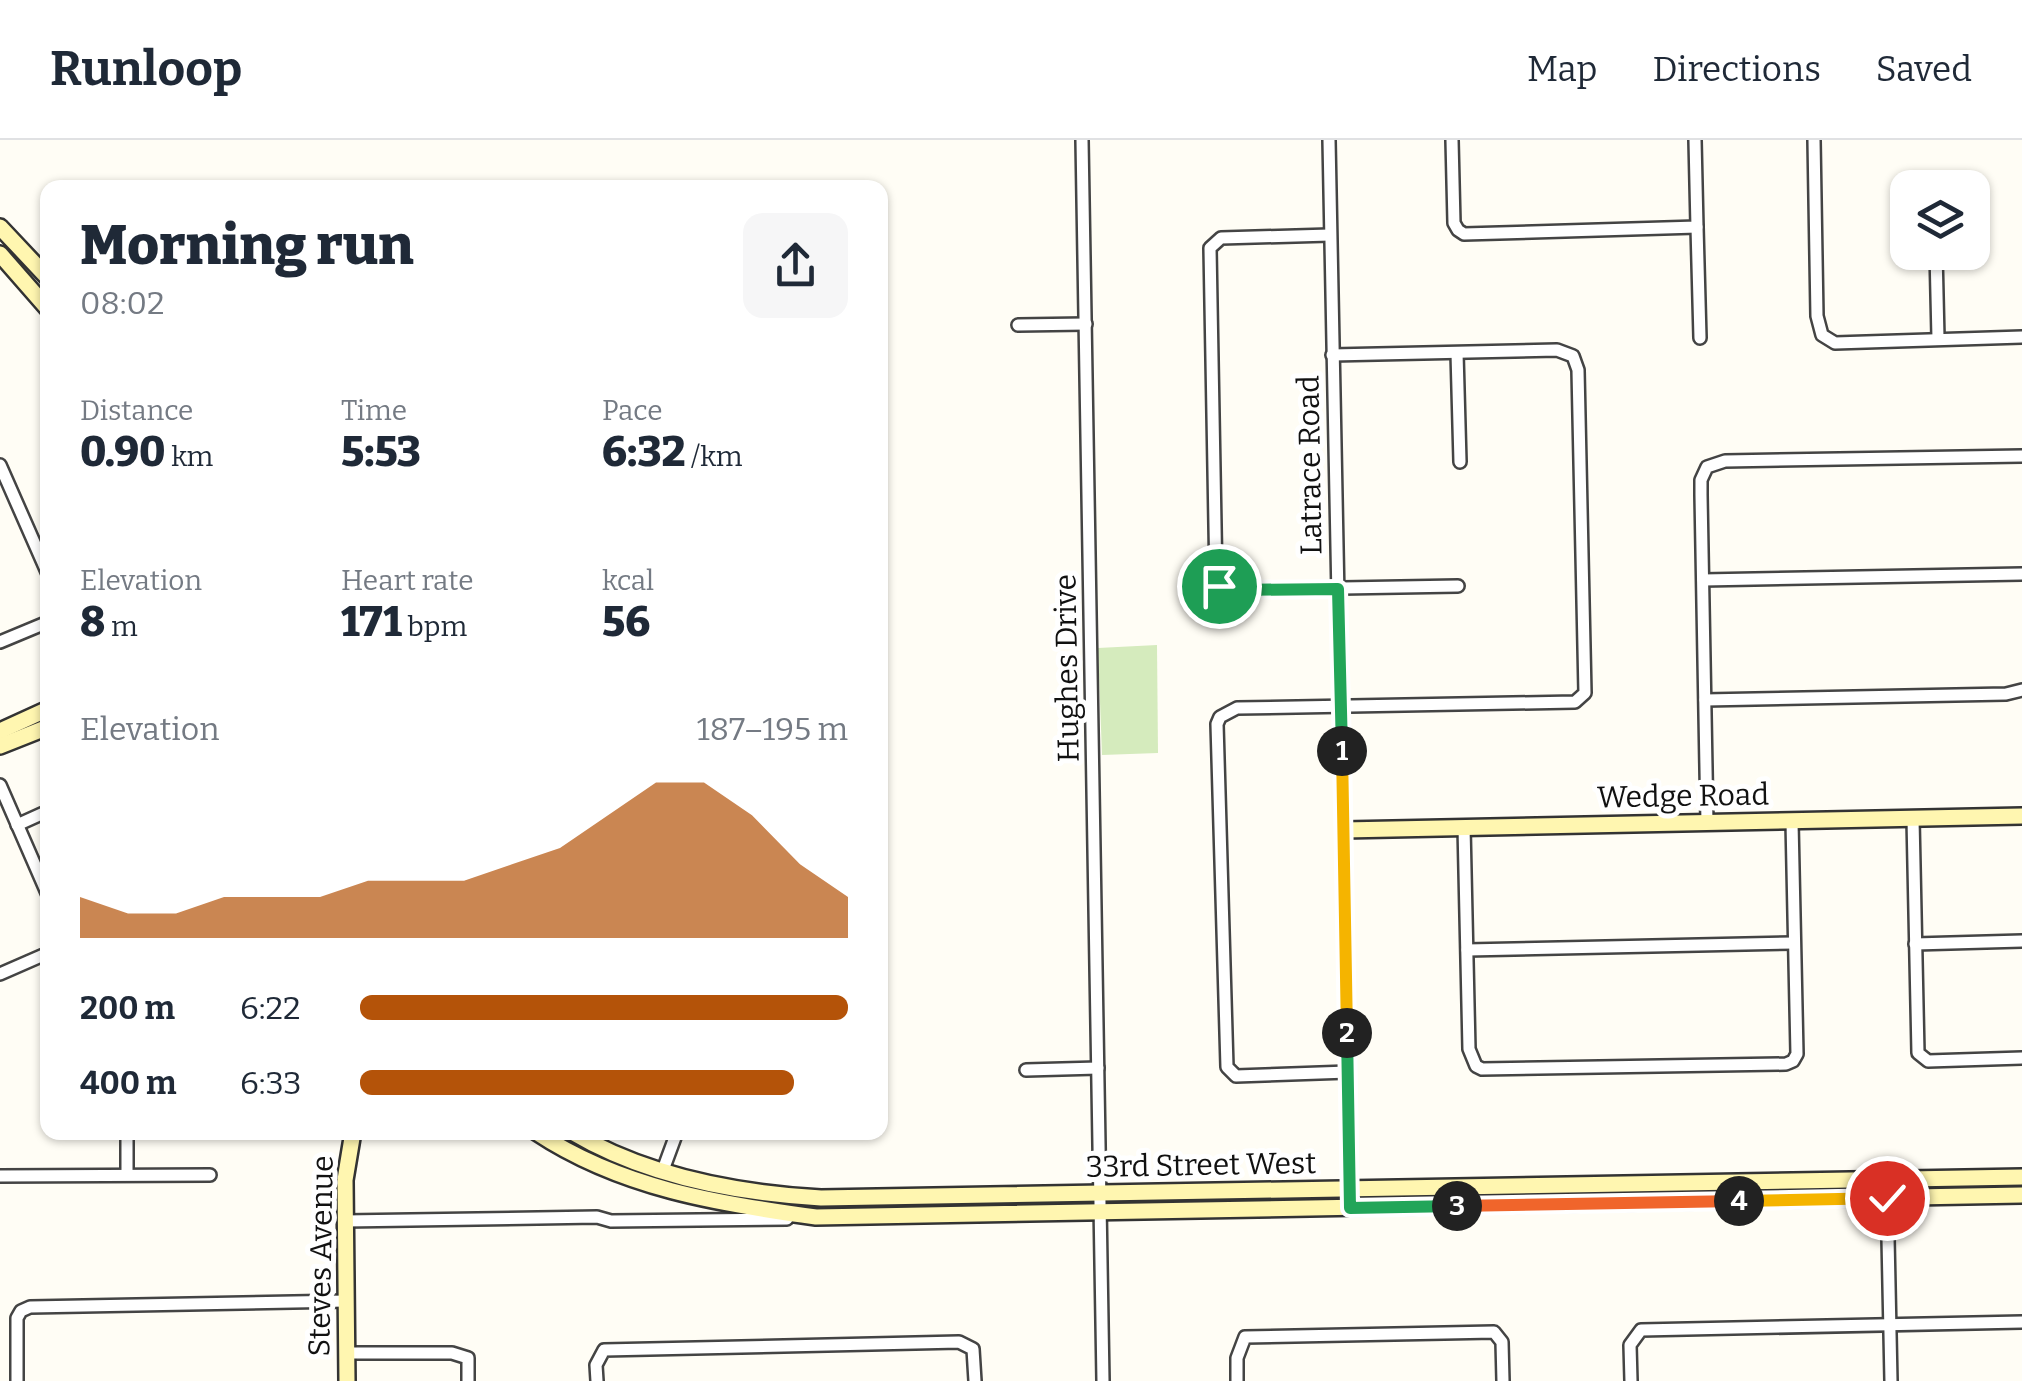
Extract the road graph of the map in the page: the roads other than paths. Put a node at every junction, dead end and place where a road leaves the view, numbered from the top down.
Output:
1 (1082, 140) edge
2 (1329, 140) edge
3 (1452, 140) edge
4 (1695, 140) edge
5 (1814, 140) edge
6 (0, 227) edge
7 (1697, 227) junction
8 (1330, 235) junction
9 (0, 254) edge
10 (40, 270) edge
11 (1936, 270) edge
12 (40, 299) edge
13 (1086, 324) junction
14 (1018, 326) dead end
15 (2022, 336) edge
16 (1700, 338) dead end
17 (1938, 338) junction
18 (1457, 353) junction
19 (1332, 355) junction
20 (2022, 456) edge
21 (1460, 462) dead end
22 (0, 464) edge
23 (40, 556) edge
24 (2022, 574) edge
25 (1703, 580) junction
26 (1458, 586) dead end
27 (1338, 589) junction
28 (40, 625) edge
29 (0, 642) edge
30 (2022, 690) edge
31 (1706, 700) junction
32 (1340, 706) junction
33 (40, 714) edge
34 (40, 729) edge
35 (0, 731) edge
36 (0, 746) edge
37 (0, 785) edge
38 (40, 815) edge
39 (2022, 816) edge
40 (1913, 819) junction
41 (1792, 822) junction
42 (1708, 823) junction
43 (17, 825) junction
44 (1464, 827) junction
45 (1344, 830) junction
46 (40, 875) edge
47 (2022, 941) edge
48 (1794, 943) junction
49 (1914, 944) junction
50 (1467, 950) junction
51 (40, 956) edge
52 (0, 974) edge
53 (2022, 1058) edge
54 (1098, 1068) junction
55 (1026, 1070) dead end
56 (1348, 1072) junction
57 (126, 1140) edge
58 (352, 1140) edge
59 (551, 1140) edge
60 (588, 1140) edge
61 (673, 1140) edge
62 (663, 1170) junction
63 (127, 1174) junction
64 (210, 1174) dead end
65 (0, 1176) edge
66 (2022, 1177) edge
67 (1887, 1180) junction
68 (1350, 1190) junction
69 (2022, 1195) edge
70 (1887, 1198) junction
71 (1101, 1203) junction
72 (1350, 1208) junction
73 (816, 1217) junction
74 (345, 1221) junction
75 (346, 1301) junction
76 (2022, 1322) edge
77 (1890, 1325) junction
78 (347, 1353) junction
79 (17, 1381) edge
80 (348, 1381) edge
81 (468, 1381) edge
82 (597, 1381) edge
83 (974, 1381) edge
84 (1104, 1381) edge
85 (1237, 1381) edge
86 (1502, 1381) edge
87 (1630, 1381) edge
88 (1891, 1381) edge

1 - 13 street, Hughes Drive
2 - 8 street, Latrace Road
3 - 7 street
4 - 7 street
5 - 17 street
6 - 10 main road
7 - 16 street
8 - 19 street, Latrace Road
8 - 27 street
9 - 12 main road
11 - 17 street
13 - 14 street
13 - 54 street, Hughes Drive
15 - 17 street
18 - 19 street
18 - 21 street
18 - 32 street
19 - 27 street, Latrace Road
20 - 25 street
22 - 23 street
24 - 25 street
25 - 31 street
26 - 27 street
27 - 32 street, Latrace Road
28 - 29 street
30 - 31 street
31 - 42 street
32 - 45 street, Latrace Road
32 - 56 street
33 - 35 main road
34 - 36 main road
37 - 43 street
38 - 43 street
39 - 40 main road, Wedge Road
40 - 41 main road, Wedge Road
40 - 49 street
41 - 42 main road, Wedge Road
41 - 48 street
42 - 44 main road, Wedge Road
43 - 46 street
44 - 45 main road, Wedge Road
44 - 50 street
45 - 56 street, Latrace Road
47 - 49 street
48 - 50 street
48 - 50 street
49 - 53 street
51 - 52 street
54 - 55 street
54 - 71 street, Hughes Drive
56 - 68 street, Latrace Road
57 - 63 street
58 - 74 main road, Steves Avenue
59 - 73 main road, 33rd Street West
60 - 62 main road, 33rd Street West
61 - 62 street
62 - 71 main road, 33rd Street West
63 - 64 street
63 - 65 street
66 - 67 main road, 33rd Street West
67 - 68 main road, 33rd Street West
67 - 70 street
68 - 71 main road, 33rd Street West
68 - 72 street, Latrace Road
69 - 70 main road, 33rd Street West
70 - 72 main road, 33rd Street West
70 - 77 street
71 - 72 main road, 33rd Street West
71 - 73 main road, 33rd Street West
71 - 84 street, Hughes Drive
73 - 74 street, 33rd Street West
74 - 75 main road, Steves Avenue
75 - 78 main road, Steves Avenue
75 - 79 street
76 - 77 street
77 - 87 street
77 - 88 street
78 - 80 main road, Steves Avenue
78 - 81 street
82 - 83 street
85 - 86 street

